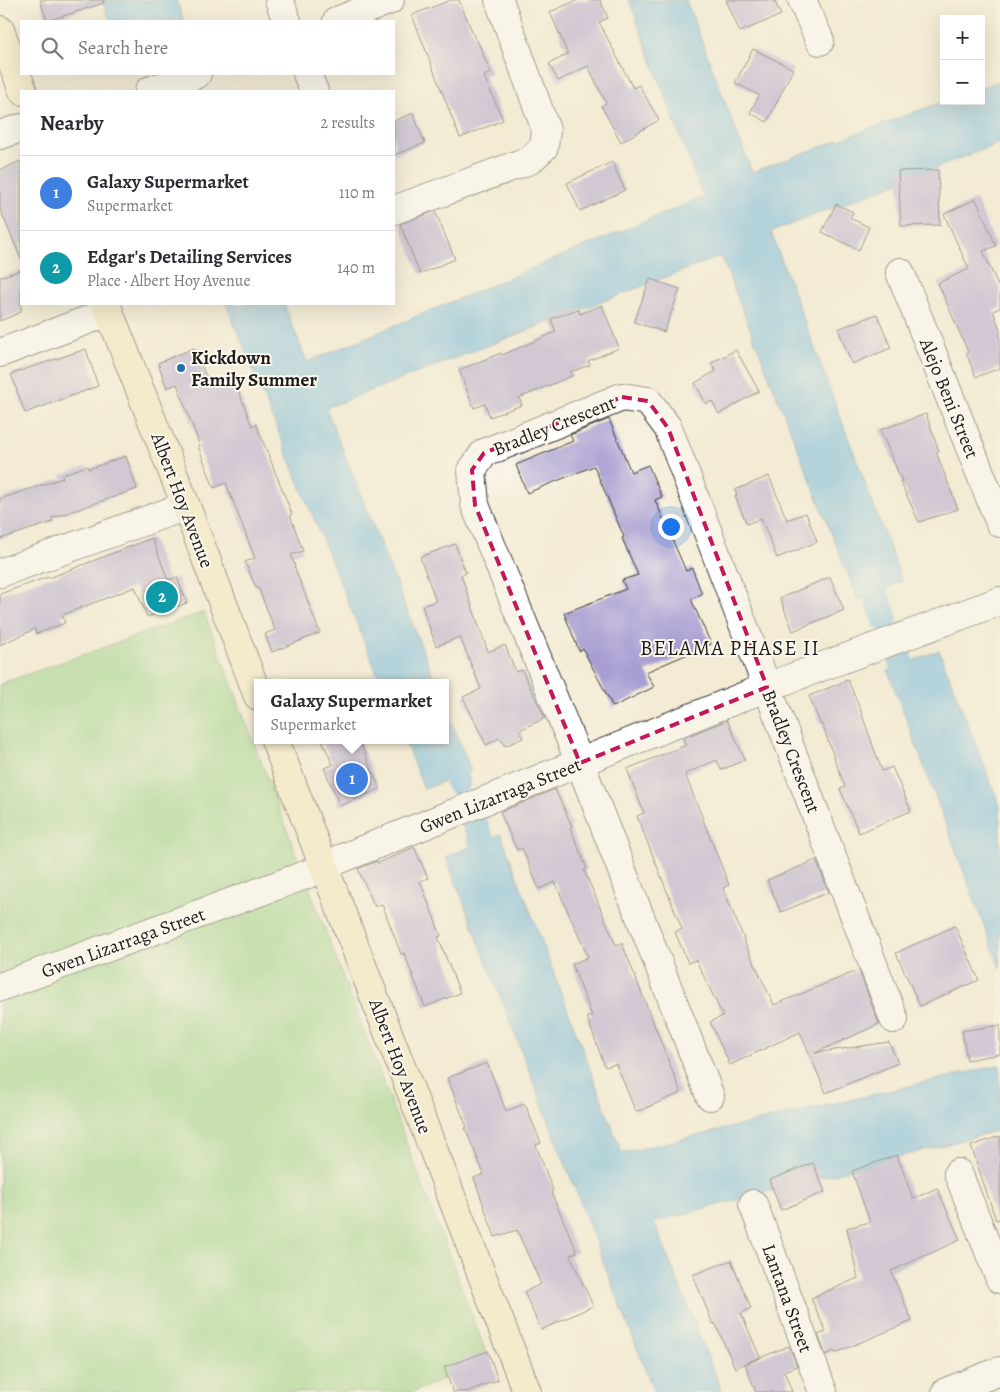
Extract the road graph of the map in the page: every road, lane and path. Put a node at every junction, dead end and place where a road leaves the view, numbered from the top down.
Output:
1 (278, 0) edge
2 (390, 0) edge
3 (499, 0) edge
4 (802, 0) edge
5 (287, 20) edge
6 (340, 20) edge
7 (0, 30) edge
8 (820, 41) dead end
9 (194, 75) edge
10 (307, 75) edge
11 (23, 90) edge
12 (152, 90) edge
13 (314, 90) edge
14 (20, 128) edge
15 (0, 135) edge
16 (395, 210) edge
17 (900, 272) dead end
18 (107, 308) edge
19 (0, 352) edge
20 (186, 506) junction
21 (1000, 523) edge
22 (0, 573) edge
23 (1000, 601) edge
24 (254, 685) edge
25 (767, 687) junction
26 (277, 744) edge
27 (580, 763) junction
28 (323, 866) junction
29 (0, 987) edge
30 (894, 1019) dead end
31 (710, 1096) dead end
32 (958, 1173) dead end
33 (754, 1204) dead end
34 (1000, 1279) edge
35 (1000, 1371) edge
36 (527, 1392) edge
37 (823, 1392) edge
38 (946, 1392) edge

1 - 5 street
2 - 6 street
3 - 16 street
4 - 8 street
7 - 11 street
9 - 12 street
10 - 13 street
14 - 15 street
17 - 21 street, Alejo Beni Street
18 - 19 street
18 - 20 street, Albert Hoy Avenue
20 - 22 street
20 - 24 street, Albert Hoy Avenue
23 - 25 street, Gwen Lizarraga Street
25 - 27 street, Gwen Lizarraga Street
25 - 27 street, Bradley Crescent
25 - 30 street, Bradley Crescent
26 - 28 street, Albert Hoy Avenue
27 - 28 street, Gwen Lizarraga Street
27 - 31 street, Bradley Crescent
28 - 29 street, Gwen Lizarraga Street
28 - 36 street, Albert Hoy Avenue
32 - 34 street
33 - 37 street, Lantana Street
35 - 38 street

